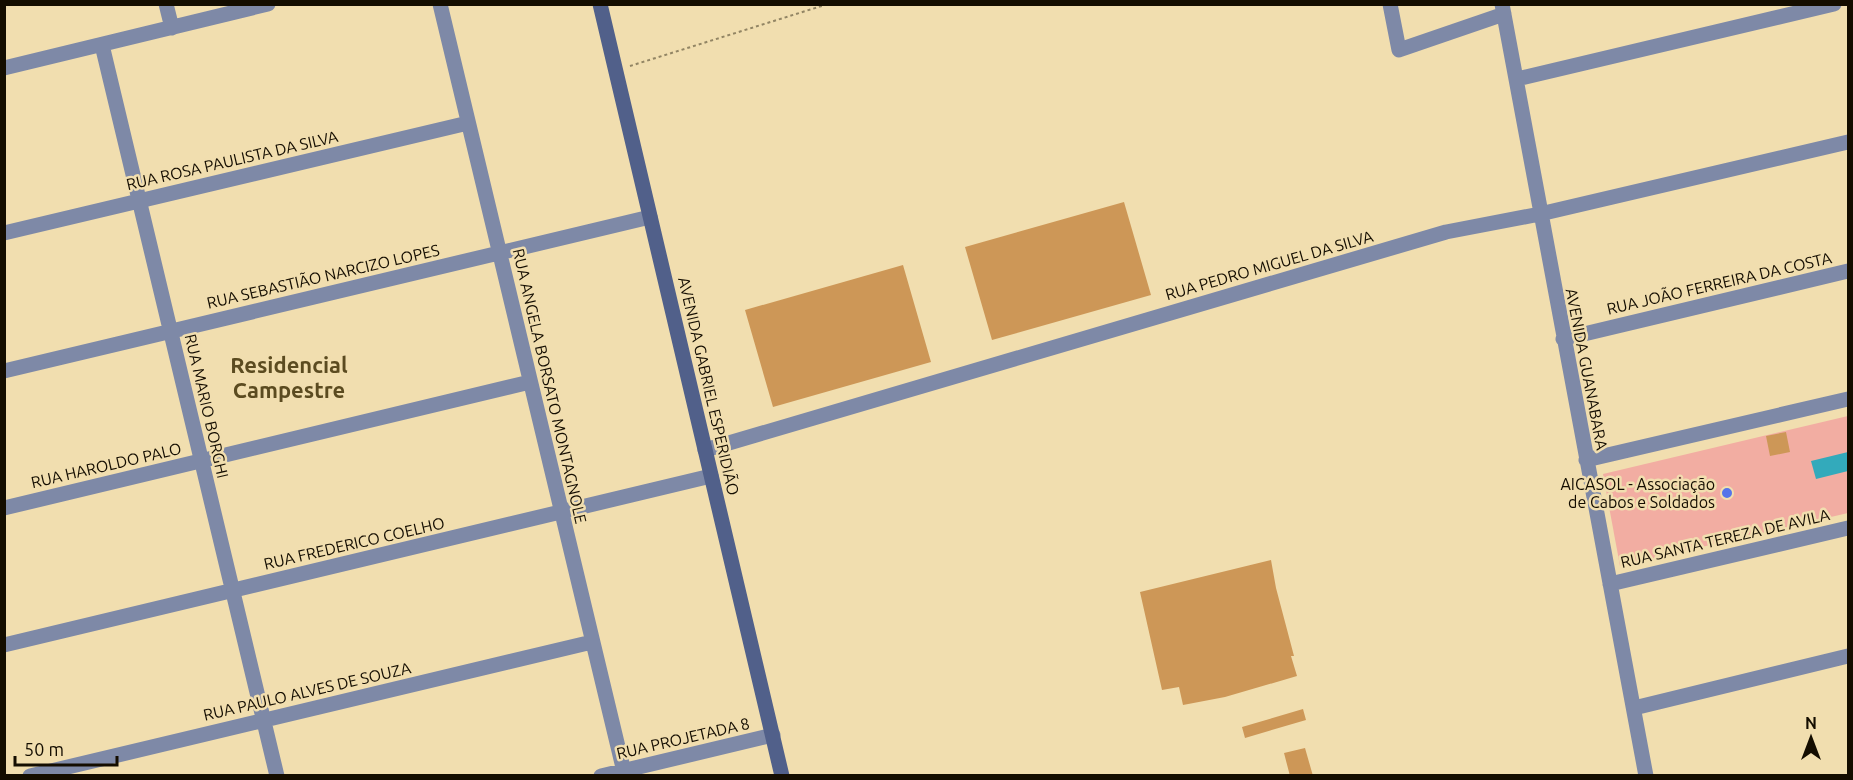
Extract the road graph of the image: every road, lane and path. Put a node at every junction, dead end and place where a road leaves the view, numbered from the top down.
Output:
1 (166, 4) edge
2 (268, 4) edge
3 (441, 4) edge
4 (600, 4) edge
5 (828, 4) edge
6 (1390, 4) edge
7 (1833, 4) edge
8 (1503, 9) edge
9 (172, 28) junction
10 (102, 45) junction
11 (4, 68) edge
12 (615, 71) junction
13 (1517, 79) junction
14 (468, 123) junction
15 (1848, 142) edge
16 (140, 201) junction
17 (1540, 214) junction
18 (650, 217) junction
19 (4, 233) edge
20 (500, 252) junction
21 (1848, 271) edge
22 (170, 331) junction
23 (1563, 339) junction
24 (4, 371) edge
25 (530, 382) junction
26 (1848, 399) edge
27 (705, 450) junction
28 (1586, 460) junction
29 (201, 461) junction
30 (711, 476) junction
31 (4, 508) edge
32 (562, 512) junction
33 (1848, 528) edge
34 (1610, 584) junction
35 (232, 590) junction
36 (592, 642) junction
37 (4, 645) edge
38 (1848, 656) edge
39 (1634, 708) junction
40 (263, 720) junction
41 (773, 735) junction
42 (625, 773) edge
43 (30, 776) edge
44 (277, 776) edge
45 (601, 776) edge
46 (782, 776) edge
47 (1646, 776) edge

1 - 9 street
2 - 9 street
3 - 14 street, RUA ANGELA BORSATO MONTAGNOLE
4 - 12 main road, AVENIDA GABRIEL ESPERIDIÃO
5 - 12 path
6 - 8 street
7 - 13 street
8 - 13 street, AVENIDA GUANABARA
9 - 10 street
10 - 11 street
10 - 16 street, RUA MARIO BORGHI
12 - 18 main road, AVENIDA GABRIEL ESPERIDIÃO
13 - 17 street, AVENIDA GUANABARA
14 - 16 street, RUA ROSA PAULISTA DA SILVA
14 - 20 street, RUA ANGELA BORSATO MONTAGNOLE
15 - 17 street, RUA PEDRO MIGUEL DA SILVA
16 - 19 street, RUA ROSA PAULISTA DA SILVA
16 - 22 street, RUA MARIO BORGHI
17 - 23 street, AVENIDA GUANABARA
17 - 27 street, RUA PEDRO MIGUEL DA SILVA
18 - 20 street, RUA SEBASTIÃO NARCIZO LOPES
18 - 27 main road, AVENIDA GABRIEL ESPERIDIÃO
20 - 22 street, RUA SEBASTIÃO NARCIZO LOPES
20 - 25 street, RUA ANGELA BORSATO MONTAGNOLE
21 - 23 street, RUA JOÃO FERREIRA DA COSTA
22 - 24 street, RUA SEBASTIÃO NARCIZO LOPES
22 - 29 street, RUA MARIO BORGHI
23 - 28 street, AVENIDA GUANABARA
25 - 29 street, RUA HAROLDO PALO
25 - 32 street, RUA ANGELA BORSATO MONTAGNOLE
26 - 28 street
27 - 30 main road, AVENIDA GABRIEL ESPERIDIÃO
28 - 34 street, AVENIDA GUANABARA
29 - 31 street, RUA HAROLDO PALO
29 - 35 street, RUA MARIO BORGHI
30 - 32 street, RUA FREDERICO COELHO
30 - 41 main road, AVENIDA GABRIEL ESPERIDIÃO
32 - 35 street, RUA FREDERICO COELHO
32 - 36 street, RUA ANGELA BORSATO MONTAGNOLE
33 - 34 street, RUA SANTA TEREZA DE AVILA
34 - 39 street, AVENIDA GUANABARA
35 - 37 street, RUA FREDERICO COELHO
35 - 40 street, RUA MARIO BORGHI
36 - 40 street, RUA PAULO ALVES DE SOUZA
36 - 42 street, RUA ANGELA BORSATO MONTAGNOLE
38 - 39 street
39 - 47 street, AVENIDA GUANABARA
40 - 43 street, RUA PAULO ALVES DE SOUZA
40 - 44 street, RUA MARIO BORGHI
41 - 42 street, RUA PROJETADA 8
41 - 46 main road, AVENIDA GABRIEL ESPERIDIÃO
42 - 45 street, RUA PROJETADA 8

